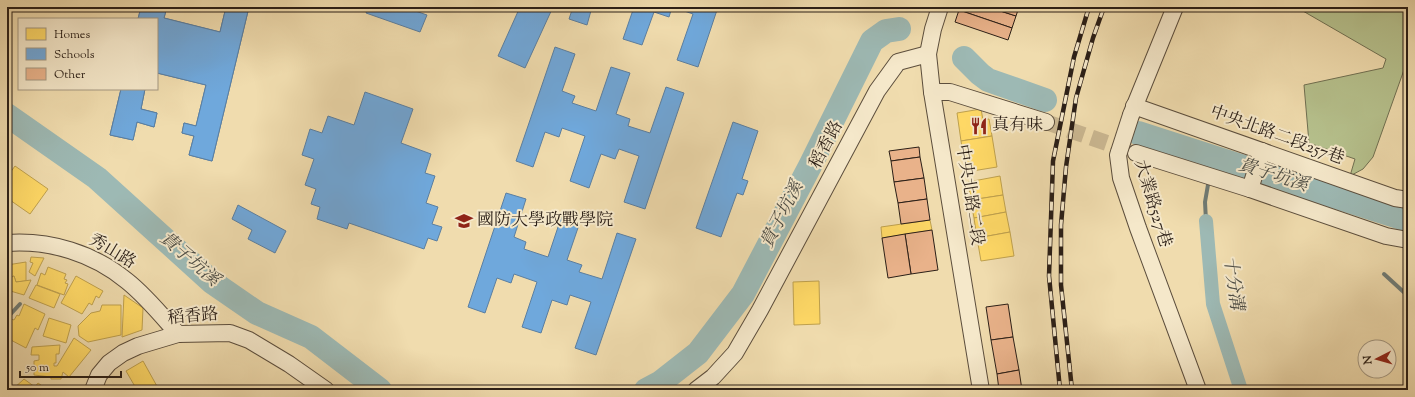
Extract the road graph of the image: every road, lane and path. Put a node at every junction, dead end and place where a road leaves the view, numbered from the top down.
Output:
1 (940, 7) edge
2 (1175, 7) edge
3 (928, 54) junction
4 (932, 92) junction
5 (1132, 110) junction
6 (1046, 122) tunnel mouth
7 (1262, 151) junction
8 (1136, 153) tunnel mouth
9 (1250, 189) junction
10 (1408, 200) edge
11 (1408, 240) edge
12 (7, 243) edge
13 (178, 334) junction
14 (93, 390) edge
15 (326, 390) edge
16 (696, 390) edge
17 (981, 390) edge
18 (1198, 390) edge

1 - 3 street, 中央北路二段
2 - 5 street, 大業路527巷
3 - 4 street, 中央北路二段
3 - 16 street, 稻香路
4 - 6 street
4 - 17 street, 中央北路二段
5 - 7 street, 中央北路二段257巷
5 - 18 street, 大業路527巷, bridge
7 - 9 street
7 - 10 street, 中央北路二段257巷
8 - 9 street
9 - 11 street
12 - 13 street, 秀山路
13 - 14 street, 稻香路
13 - 15 street, 稻香路

